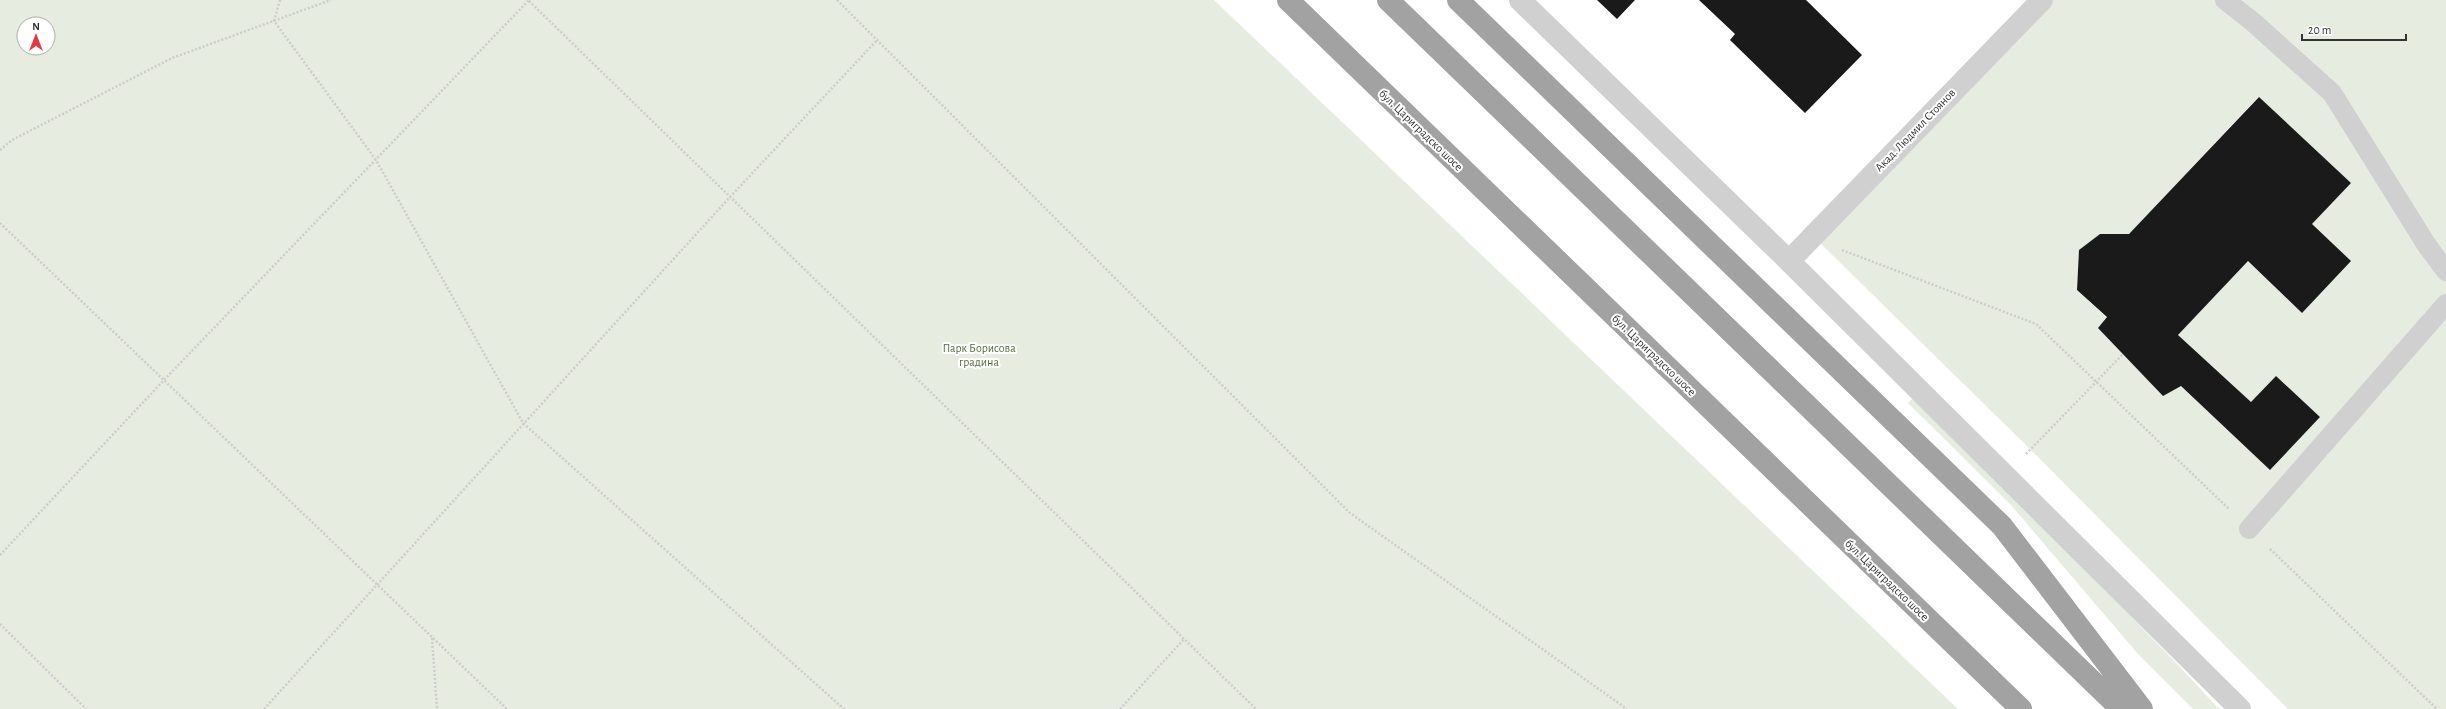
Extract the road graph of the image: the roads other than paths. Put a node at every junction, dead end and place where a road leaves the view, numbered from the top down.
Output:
1 (1288, 0) edge
2 (1388, 0) edge
3 (1458, 0) edge
4 (1520, 0) edge
5 (2042, 0) edge
6 (2225, 0) edge
7 (1796, 253) junction
8 (2446, 271) edge
9 (2446, 304) edge
10 (2249, 529) dead end
11 (2021, 709) edge
12 (2121, 709) edge
13 (2142, 709) edge
14 (2240, 709) edge

1 - 11 highway, бул. Цариградско шосе
2 - 12 highway
3 - 13 highway
4 - 7 street
5 - 7 street, Акад. Людмил Стоянов
6 - 8 lane
7 - 14 street
9 - 10 lane

